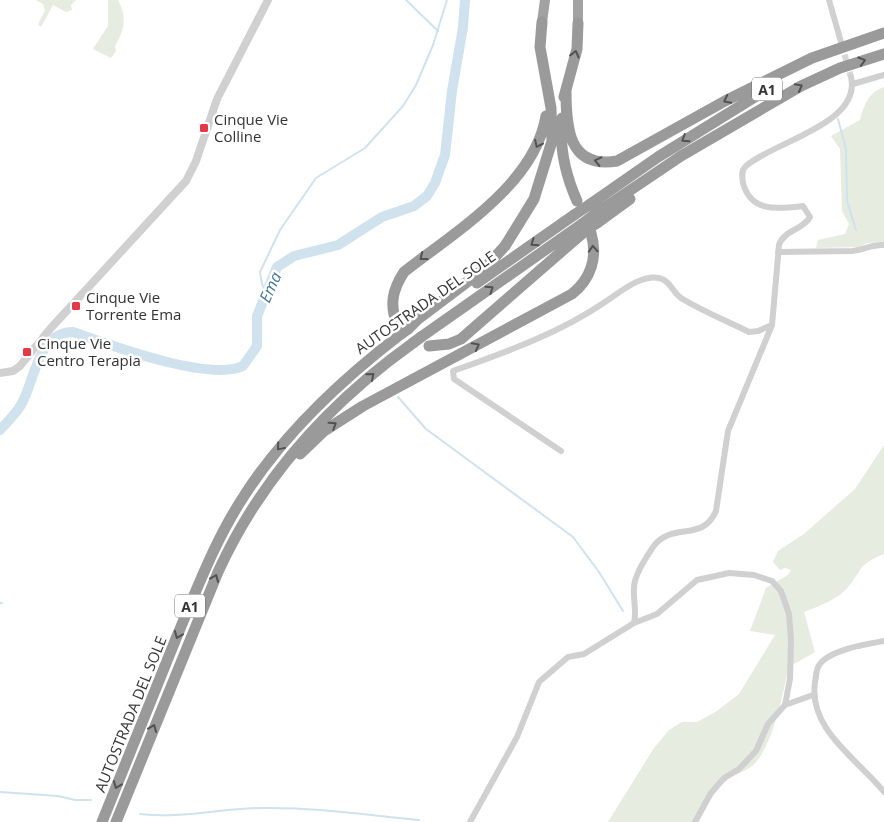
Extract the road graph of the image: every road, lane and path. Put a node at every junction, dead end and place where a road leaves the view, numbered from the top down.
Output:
1 (268, 0) edge
2 (545, 0) edge
3 (578, 0) edge
4 (829, 0) edge
5 (542, 22) joint
6 (578, 23) joint
7 (884, 33) edge
8 (884, 38) edge
9 (841, 42) tunnel mouth
10 (884, 54) edge
11 (884, 76) edge
12 (851, 77) tunnel mouth
13 (547, 79) junction
14 (853, 84) junction
15 (566, 90) junction
16 (577, 201) dead end
17 (588, 221) junction
18 (884, 245) edge
19 (778, 252) junction
20 (772, 325) junction
21 (402, 329) junction
22 (421, 342) junction
23 (0, 373) edge
24 (561, 451) dead end
25 (242, 525) junction
26 (634, 623) junction
27 (884, 640) edge
28 (813, 695) junction
29 (785, 705) junction
30 (884, 792) edge
31 (102, 822) edge
32 (116, 822) edge
33 (470, 822) edge
34 (695, 822) edge

1 - 23 street
2 - 5 highway
3 - 6 highway
4 - 9 street
5 - 13 highway
15 -> 6 highway
7 -> 15 highway
8 -> 17 highway, AUTOSTRADA DEL SOLE / A1
17 -> 10 highway, AUTOSTRADA DEL SOLE / A1
11 - 14 street
12 - 14 street
13 - 21 highway
13 -> 21 highway
14 - 19 street
15 - 16 highway
17 -> 21 highway, AUTOSTRADA DEL SOLE / A1
22 -> 17 highway, AUTOSTRADA DEL SOLE / A1
17 - 22 highway
25 -> 17 highway
18 - 19 street
19 - 20 street
20 - 24 street
20 - 26 street
21 -> 31 highway, AUTOSTRADA DEL SOLE / A1
25 -> 22 highway, AUTOSTRADA DEL SOLE / A1
32 -> 25 highway, AUTOSTRADA DEL SOLE / A1
26 - 29 street
26 - 33 street
27 - 28 street
28 - 29 street
28 - 30 street
29 - 34 street

